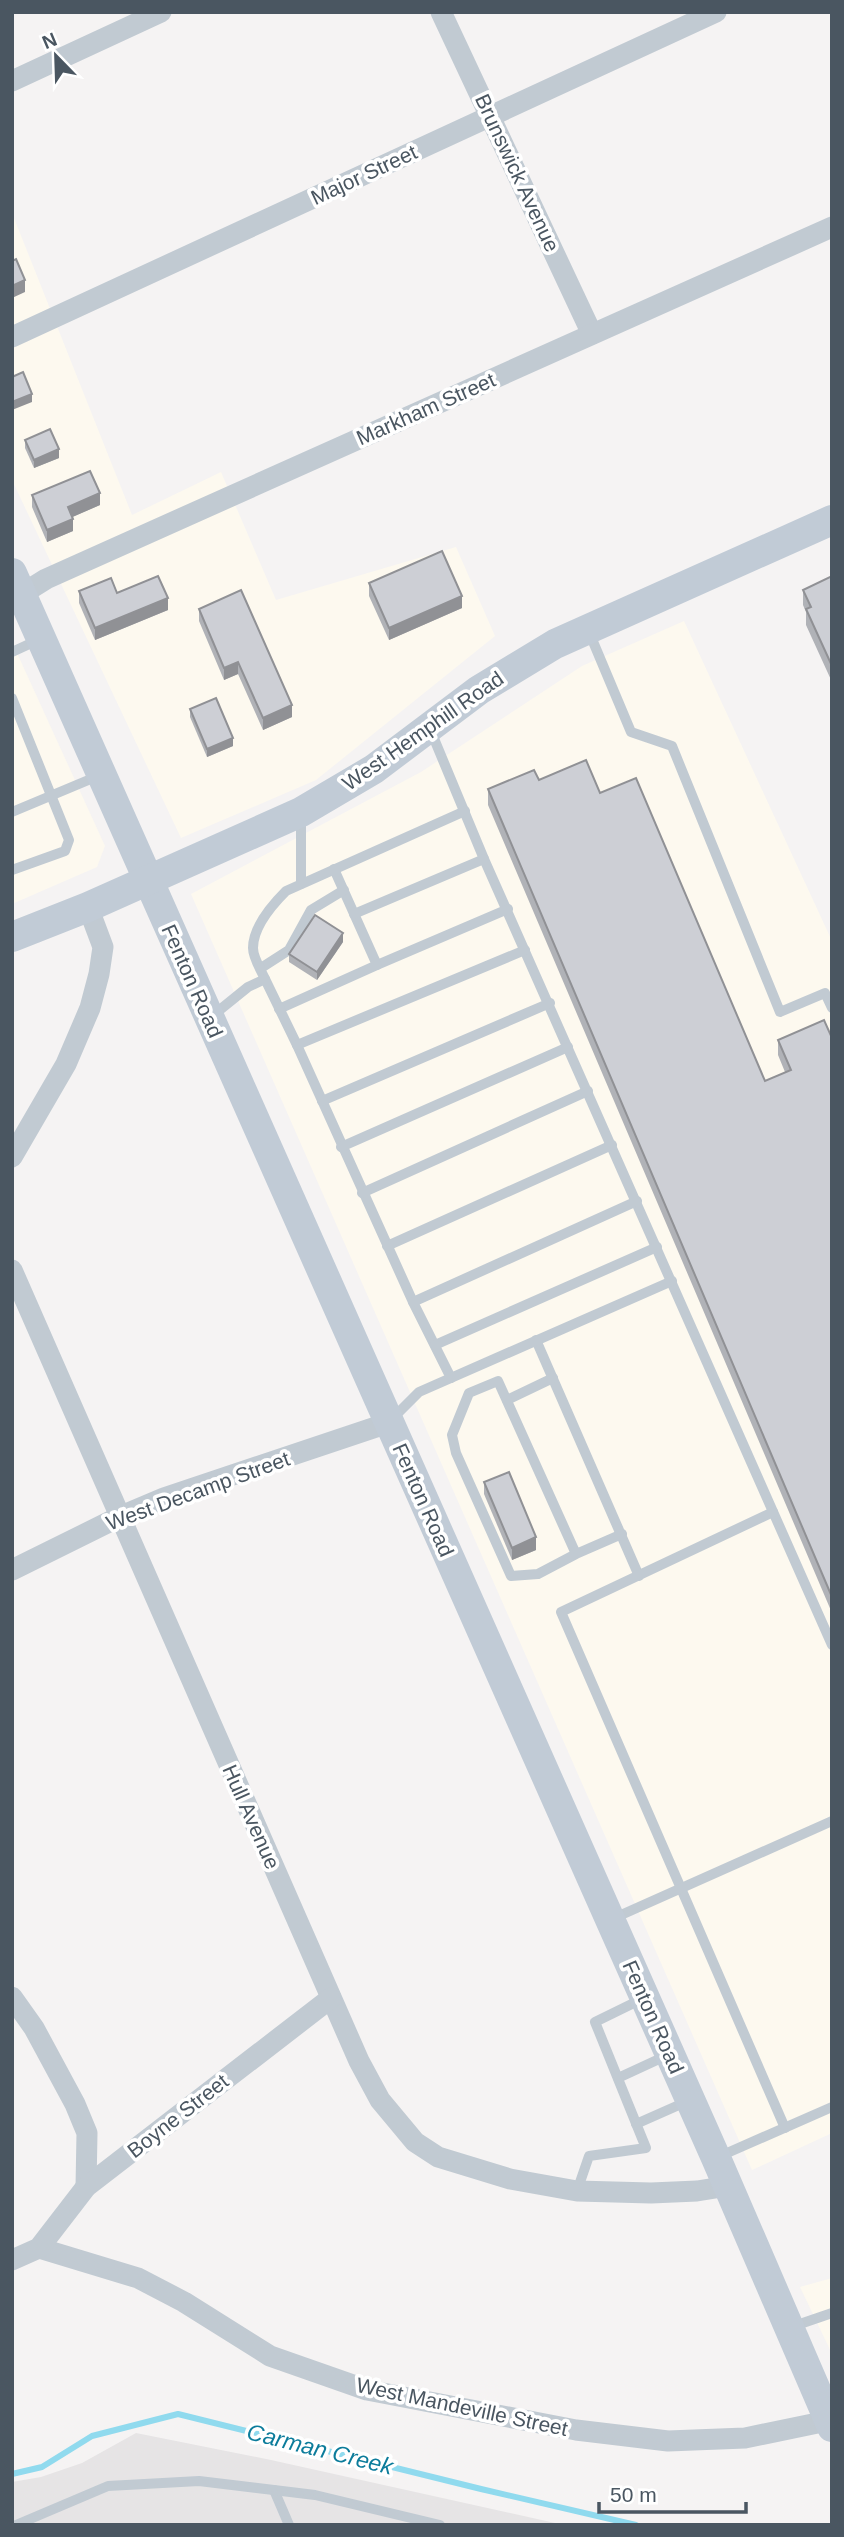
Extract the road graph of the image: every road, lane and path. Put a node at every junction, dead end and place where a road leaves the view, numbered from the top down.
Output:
1 (161, 12) edge
2 (441, 12) edge
3 (716, 12) edge
4 (12, 81) edge
5 (491, 117) junction
6 (832, 227) edge
7 (592, 334) junction
8 (12, 337) edge
9 (832, 520) edge
10 (17, 584) edge
11 (588, 629) junction
12 (41, 639) junction
13 (12, 652) edge
14 (12, 698) edge
15 (429, 727) junction
16 (101, 775) junction
17 (52, 796) junction
18 (465, 811) junction
19 (301, 812) junction
20 (12, 813) edge
21 (484, 859) junction
22 (334, 869) junction
23 (12, 870) edge
24 (148, 881) junction
25 (301, 884) junction
26 (344, 890) junction
27 (88, 907) junction
28 (508, 909) junction
29 (354, 914) junction
30 (12, 937) edge
31 (526, 950) junction
32 (377, 965) junction
33 (263, 974) junction
34 (550, 1003) junction
35 (832, 1008) edge
36 (279, 1009) junction
37 (209, 1019) junction
38 (297, 1045) junction
39 (568, 1047) junction
40 (588, 1091) junction
41 (322, 1101) junction
42 (612, 1145) junction
43 (341, 1147) junction
44 (12, 1157) edge
45 (362, 1193) junction
46 (638, 1201) junction
47 (387, 1246) junction
48 (657, 1247) junction
49 (12, 1270) edge
50 (672, 1281) junction
51 (413, 1302) junction
52 (536, 1340) junction
53 (435, 1345) junction
54 (451, 1378) junction
55 (553, 1378) junction
56 (506, 1400) junction
57 (388, 1423) junction
58 (773, 1512) junction
59 (119, 1517) junction
60 (622, 1534) junction
61 (576, 1554) junction
62 (12, 1570) edge
63 (639, 1576) junction
64 (832, 1645) edge
65 (832, 1821) edge
66 (679, 1889) junction
67 (610, 1920) junction
68 (12, 1997) edge
69 (331, 1998) junction
70 (645, 1998) junction
71 (670, 2054) junction
72 (618, 2078) junction
73 (690, 2100) junction
74 (832, 2107) edge
75 (636, 2123) junction
76 (785, 2128) junction
77 (716, 2158) junction
78 (728, 2186) junction
79 (86, 2187) junction
80 (577, 2191) junction
81 (39, 2248) junction
82 (12, 2260) edge
83 (832, 2313) edge
84 (797, 2325) dead end
85 (831, 2423) edge
86 (274, 2490) junction
87 (16, 2525) edge
88 (289, 2525) edge
89 (440, 2525) edge

1 - 4 street
2 - 5 street, Brunswick Avenue
3 - 5 street, Major Street
5 - 7 street, Brunswick Avenue
5 - 8 street, Major Street
6 - 7 street, Markham Street
7 - 10 street, Markham Street
9 - 11 street, West Hemphill Road
10 - 12 street, Fenton Road
11 - 15 street, West Hemphill Road
11 - 35 lane
12 - 13 lane
12 - 16 street, Fenton Road
14 - 17 lane
15 - 18 lane
15 - 19 street, West Hemphill Road
16 - 17 lane
16 - 24 street, Fenton Road
17 - 20 lane
17 - 23 lane
18 - 21 lane
18 - 22 lane
19 - 24 street, West Hemphill Road
19 - 25 lane
21 - 28 lane
21 - 29 lane
22 - 25 lane
22 - 26 lane
24 - 27 street, West Hemphill Road
24 - 37 street, Fenton Road
25 - 33 lane
26 - 29 lane
26 - 33 lane
27 - 30 street, West Hemphill Road
27 - 44 street
28 - 31 lane
28 - 32 lane
29 - 32 lane
31 - 34 lane
31 - 38 lane
32 - 36 lane
33 - 36 lane
33 - 37 lane
34 - 39 lane
34 - 41 lane
36 - 38 lane
37 - 57 street, Fenton Road
38 - 41 lane
39 - 40 lane
39 - 43 lane
40 - 42 lane
40 - 45 lane
41 - 43 lane
42 - 46 lane
42 - 47 lane
43 - 45 lane
45 - 47 lane
46 - 48 lane
46 - 51 lane
47 - 51 lane
48 - 50 lane
48 - 53 lane
49 - 59 street, Hull Avenue
50 - 52 lane
50 - 58 lane
51 - 53 lane
52 - 54 lane
52 - 55 lane
53 - 54 lane
54 - 57 lane
55 - 56 lane
55 - 60 lane
56 - 61 lane
56 - 61 lane
57 - 59 street, West Decamp Street
57 - 67 street, Fenton Road
58 - 63 lane
58 - 64 lane
59 - 62 street, West Decamp Street
59 - 69 street, Hull Avenue
60 - 61 lane
60 - 63 lane
63 - 66 lane
65 - 66 lane
66 - 67 lane
66 - 76 lane
67 - 70 street, Fenton Road
68 - 79 street
69 - 79 street, Boyne Street
69 - 80 street, Hull Avenue
70 - 71 street, Fenton Road
70 - 72 lane
71 - 72 lane
71 - 73 street, Fenton Road
72 - 75 lane
73 - 75 lane
73 - 77 street, Fenton Road
74 - 76 lane
75 - 80 lane
76 - 77 lane
77 - 78 street, Fenton Road
78 - 80 street, Hull Avenue
78 - 85 street, Fenton Road
79 - 81 street, Boyne Street
81 - 82 street
81 - 85 street, West Mandeville Street
83 - 84 lane
86 - 87 lane
86 - 88 lane
86 - 89 lane

